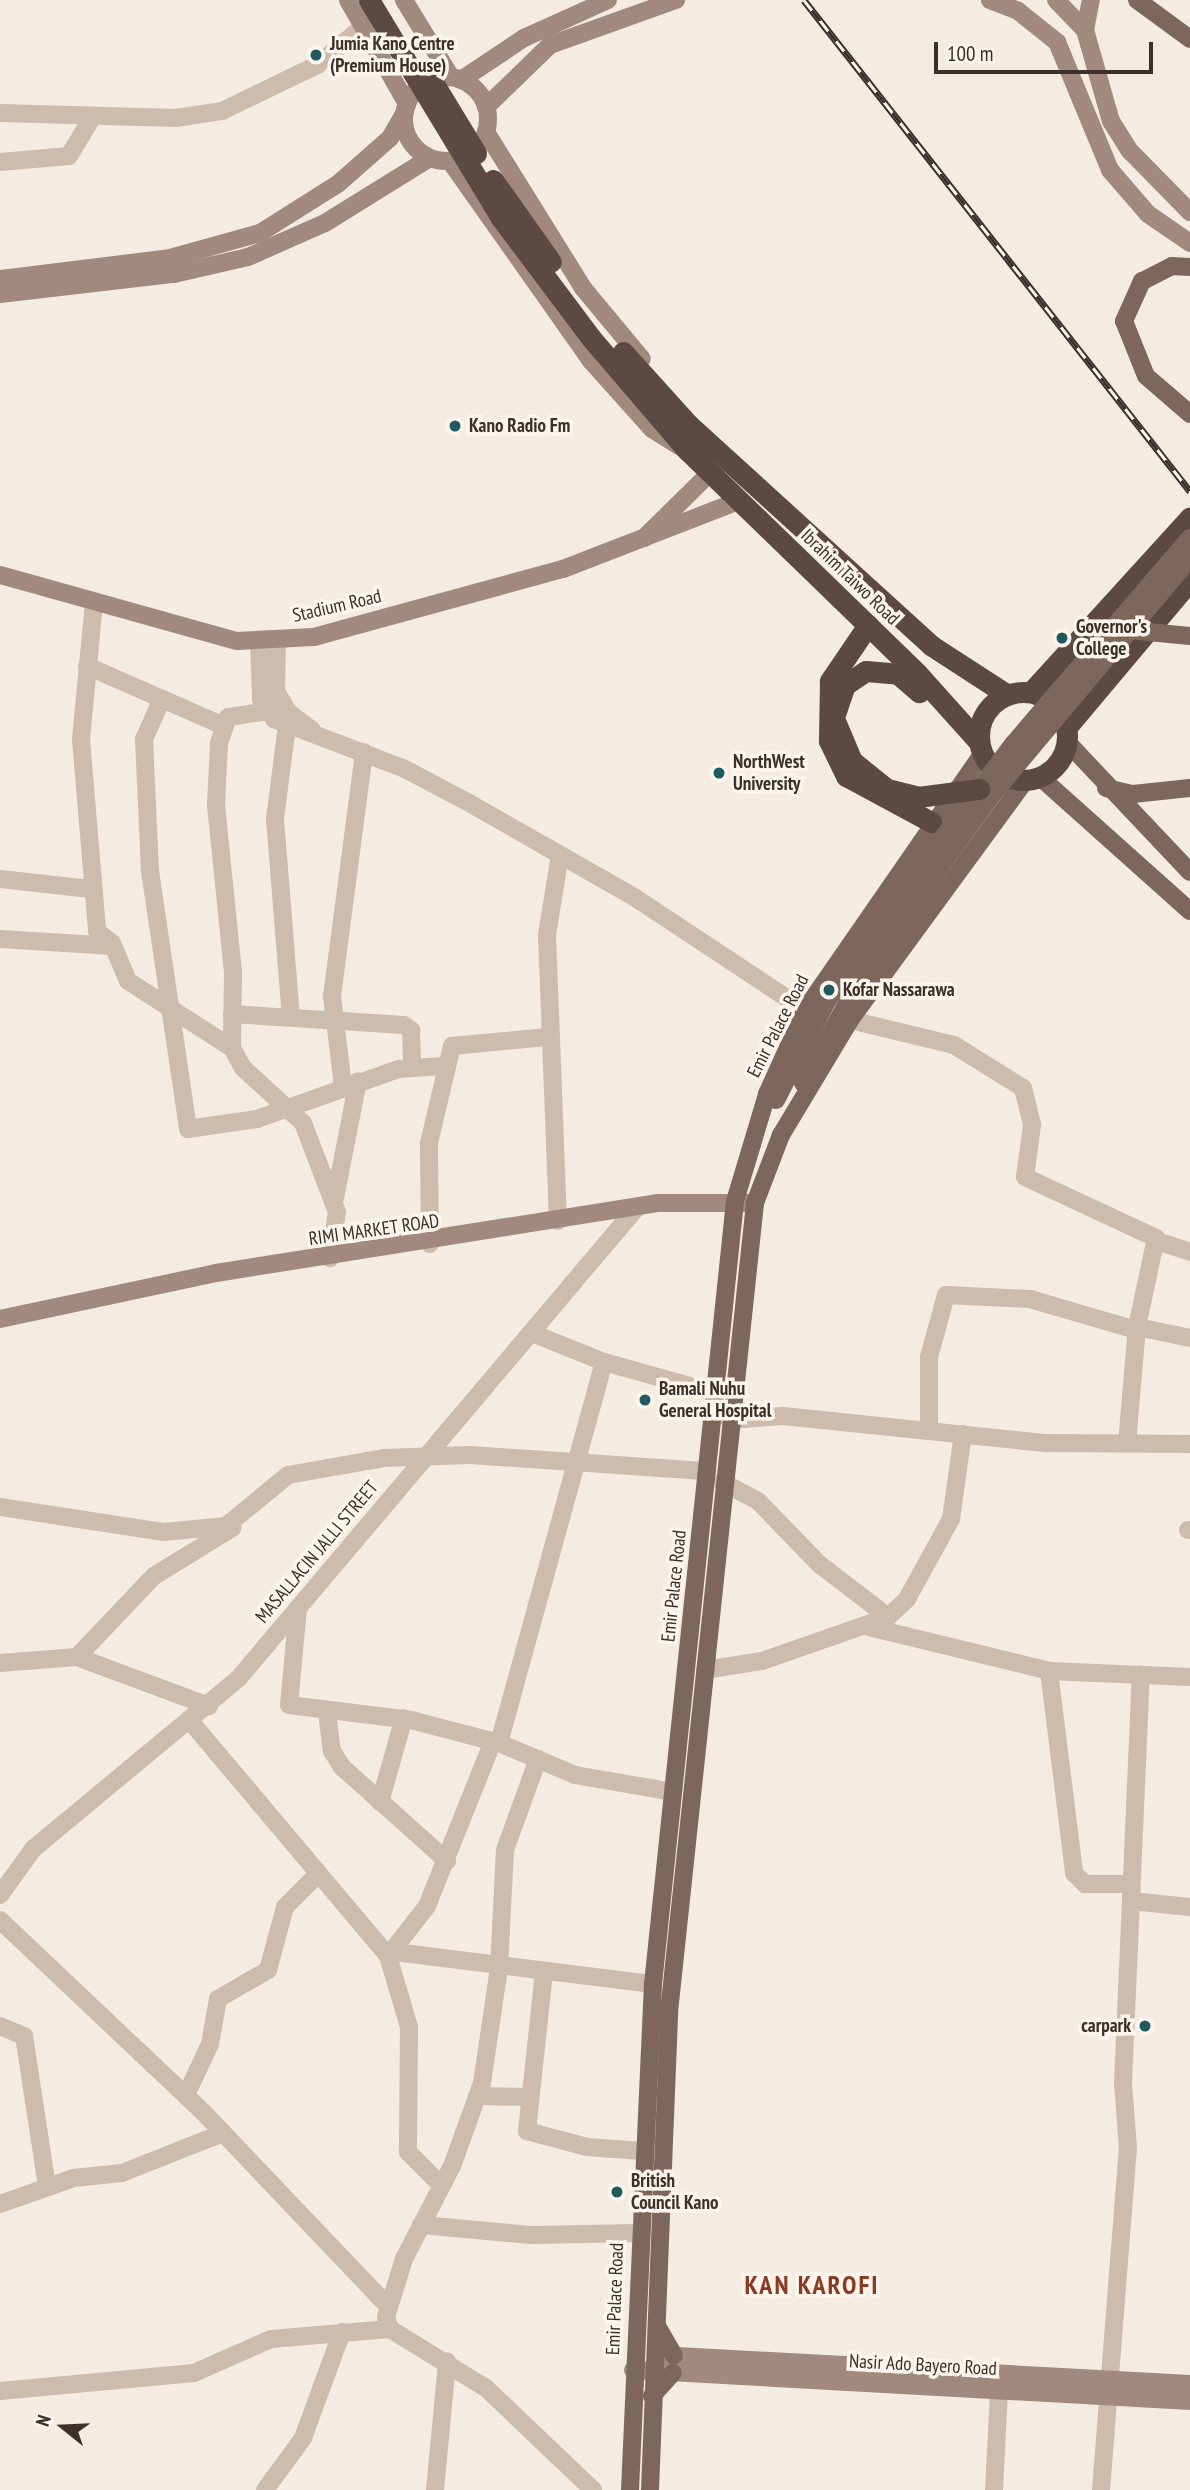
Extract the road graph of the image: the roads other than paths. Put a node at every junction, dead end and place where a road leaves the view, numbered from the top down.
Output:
1 (348, 0) edge
2 (369, 0) edge
3 (384, 0) edge
4 (404, 0) edge
5 (607, 0) edge
6 (676, 0) edge
7 (990, 0) edge
8 (1056, 0) edge
9 (1091, 0) edge
10 (1137, 0) edge
11 (364, 26) junction
12 (1085, 30) junction
13 (1190, 39) edge
14 (456, 78) junction
15 (486, 107) junction
16 (406, 108) junction
17 (0, 113) edge
18 (93, 116) junction
19 (486, 132) junction
20 (430, 158) junction
21 (450, 161) junction
22 (0, 162) edge
23 (1190, 212) edge
24 (1190, 243) edge
25 (1190, 267) edge
26 (0, 279) edge
27 (0, 294) edge
28 (596, 333) junction
29 (1190, 414) edge
30 (684, 438) junction
31 (710, 442) junction
32 (710, 473) junction
33 (738, 501) junction
34 (1190, 517) edge
35 (1190, 538) edge
36 (639, 543) junction
37 (1190, 558) edge
38 (0, 575) edge
39 (1190, 580) edge
40 (94, 601) junction
41 (868, 625) junction
42 (1128, 630) junction
43 (1190, 636) edge
44 (278, 639) junction
45 (259, 641) junction
46 (87, 666) junction
47 (1031, 692) junction
48 (1006, 694) junction
49 (162, 699) junction
50 (267, 711) junction
51 (963, 723) junction
52 (224, 726) junction
53 (287, 726) junction
54 (1067, 735) junction
55 (320, 737) junction
56 (980, 748) junction
57 (364, 752) junction
58 (1032, 779) junction
59 (1106, 788) junction
60 (1190, 788) edge
61 (979, 789) junction
62 (931, 822) junction
63 (559, 855) junction
64 (1190, 872) edge
65 (926, 873) junction
66 (0, 879) edge
67 (90, 890) junction
68 (1190, 911) edge
69 (0, 939) edge
70 (113, 946) junction
71 (168, 1002) junction
72 (805, 1010) junction
73 (232, 1014) junction
74 (291, 1016) junction
75 (333, 1018) junction
76 (850, 1020) junction
77 (547, 1037) junction
78 (232, 1048) junction
79 (444, 1066) junction
80 (412, 1068) junction
81 (350, 1083) junction
82 (290, 1105) junction
83 (759, 1135) junction
84 (781, 1135) junction
85 (735, 1201) junction
86 (334, 1203) junction
87 (755, 1203) junction
88 (638, 1206) junction
89 (558, 1221) junction
90 (1157, 1241) junction
91 (430, 1244) junction
92 (1190, 1252) edge
93 (330, 1258) junction
94 (0, 1319) edge
95 (1136, 1328) junction
96 (532, 1333) junction
97 (1190, 1338) edge
98 (604, 1362) junction
99 (715, 1393) junction
100 (729, 1420) junction
101 (929, 1429) junction
102 (962, 1434) junction
103 (1127, 1444) junction
104 (1190, 1444) edge
105 (425, 1455) junction
106 (574, 1466) junction
107 (715, 1477) junction
108 (0, 1507) edge
109 (245, 1515) junction
110 (298, 1608) junction
111 (888, 1617) junction
112 (869, 1627) junction
113 (77, 1657) junction
114 (0, 1662) edge
115 (705, 1670) junction
116 (1049, 1671) junction
117 (1141, 1674) junction
118 (1190, 1677) edge
119 (209, 1706) junction
120 (327, 1712) junction
121 (404, 1718) junction
122 (191, 1723) junction
123 (496, 1742) junction
124 (538, 1759) junction
125 (673, 1792) junction
126 (380, 1802) junction
127 (447, 1861) junction
128 (316, 1876) junction
129 (1131, 1893) junction
130 (0, 1895) edge
131 (1190, 1907) edge
132 (0, 1920) edge
133 (392, 1954) junction
134 (499, 1968) junction
135 (544, 1972) junction
136 (653, 1984) junction
137 (0, 2026) edge
138 (645, 2091) junction
139 (663, 2092) junction
140 (186, 2095) junction
141 (478, 2096) junction
142 (526, 2097) junction
143 (223, 2133) junction
144 (642, 2151) junction
145 (439, 2183) junction
146 (47, 2188) junction
147 (0, 2204) edge
148 (421, 2225) junction
149 (639, 2233) junction
150 (389, 2307) junction
151 (654, 2319) junction
152 (390, 2329) junction
153 (342, 2333) junction
154 (447, 2362) junction
155 (634, 2362) junction
156 (653, 2363) junction
157 (674, 2364) junction
158 (1190, 2384) edge
159 (1106, 2388) junction
160 (0, 2390) edge
161 (999, 2391) junction
162 (652, 2396) junction
163 (1190, 2401) edge
164 (265, 2490) edge
165 (435, 2490) edge
166 (593, 2490) edge
167 (630, 2490) edge
168 (650, 2490) edge
169 (994, 2490) edge
170 (1101, 2490) edge

1 - 11 main road
2 - 28 highway, bridge
3 - 28 highway, bridge
4 - 14 main road
5 - 14 main road
6 - 15 main road
7 - 24 main road
8 - 12 main road
9 - 12 main road
10 - 13 main road
11 - 16 main road
11 - 18 street
12 - 23 main road
14 - 15 main road
14 - 16 main road
15 - 19 main road
16 - 20 main road
16 - 26 main road
17 - 18 street
18 - 22 street
19 - 21 main road
19 - 31 main road, Ibrahim Taiwo Road
20 - 21 main road
20 - 27 main road
21 - 30 main road, Ibrahim Taiwo Road
25 - 29 main road
28 - 30 highway
30 - 31 highway, Ibrahim Taiwo Road
30 - 32 highway, Ibrahim Taiwo Road
31 - 48 highway, Ibrahim Taiwo Road
32 - 33 highway, Ibrahim Taiwo Road
32 - 36 main road, Stadium Road
33 - 36 main road, Stadium Road
33 - 41 highway, Ibrahim Taiwo Road
34 - 47 highway
35 - 61 main road, bridge
36 - 44 main road, Stadium Road
37 - 42 main road, bridge
38 - 40 main road, Stadium Road
39 - 54 highway
40 - 45 main road, Stadium Road
40 - 46 street
41 - 51 highway, Ibrahim Taiwo Road
41 - 62 highway
42 - 43 main road, bridge
42 - 65 main road, bridge
44 - 45 main road, Stadium Road
44 - 55 street
45 - 50 street
46 - 49 street
46 - 67 street
47 - 48 highway
47 - 54 highway
48 - 56 highway
49 - 52 street
49 - 71 street
50 - 52 street
50 - 53 street
51 - 56 highway, Ibrahim Taiwo Road
51 - 61 highway, bridge
52 - 73 street
53 - 55 street
53 - 74 street
54 - 58 highway
54 - 59 main road
55 - 57 street
56 - 58 highway
56 - 62 main road, Emir Palace Road
57 - 63 street
57 - 75 street
58 - 68 main road
58 - 76 main road, Emir Palace Road
59 - 60 main road
59 - 64 main road
61 - 65 main road, bridge
62 - 72 main road, Emir Palace Road
63 - 72 street
63 - 77 street
65 - 83 main road
65 - 84 main road
66 - 67 street
67 - 70 street
69 - 70 street
70 - 71 street
71 - 78 street
71 - 82 street
72 - 83 main road, Emir Palace Road
73 - 74 street
73 - 78 street
74 - 75 street
75 - 80 street
75 - 81 street
76 - 84 main road, Emir Palace Road
76 - 90 street
77 - 79 street
77 - 89 street
78 - 82 street
79 - 80 street
79 - 91 street
80 - 81 street
81 - 82 street
81 - 86 street
82 - 86 street
83 - 85 main road, Emir Palace Road
84 - 87 main road, Emir Palace Road
85 - 87 main road, RIMI MARKET ROAD
85 - 88 main road, RIMI MARKET ROAD
85 - 99 main road, Emir Palace Road
86 - 93 street
87 - 100 main road, Emir Palace Road
88 - 89 main road, RIMI MARKET ROAD
88 - 96 street, MASALLACIN JALLI STREET
89 - 91 main road, RIMI MARKET ROAD
90 - 92 street
90 - 95 street
91 - 93 main road, RIMI MARKET ROAD
93 - 94 main road, RIMI MARKET ROAD
95 - 97 street
95 - 101 street
95 - 103 street
96 - 98 street
96 - 105 street, MASALLACIN JALLI STREET
98 - 99 street
98 - 106 street
99 - 107 main road, Emir Palace Road
100 - 101 street
100 - 107 main road, Emir Palace Road
101 - 102 street
102 - 103 street
102 - 111 street
103 - 104 street
105 - 106 street
105 - 109 street
105 - 110 street, MASALLACIN JALLI STREET
106 - 107 street
106 - 123 street
107 - 111 street
107 - 115 main road, Emir Palace Road
107 - 125 main road, Emir Palace Road
108 - 109 street
109 - 113 street
110 - 119 street, MASALLACIN JALLI STREET
110 - 120 street
111 - 112 street
112 - 115 street
112 - 116 street
113 - 114 street
113 - 119 street
115 - 139 main road, Emir Palace Road
116 - 117 street
116 - 129 street
117 - 118 street
117 - 129 street
119 - 122 street, MASALLACIN JALLI STREET
120 - 121 street
120 - 126 street
121 - 123 street
121 - 126 street
122 - 128 street
122 - 130 street, MASALLACIN JALLI STREET
123 - 124 street
123 - 127 street
124 - 125 street
124 - 134 street
125 - 136 main road, Emir Palace Road
126 - 127 street
127 - 133 street
128 - 133 street
128 - 140 street
129 - 131 street
129 - 159 street
132 - 140 street
133 - 134 street
133 - 145 street
134 - 135 street
134 - 141 street
135 - 136 street
135 - 142 street
136 - 138 main road, Emir Palace Road
137 - 146 street
138 - 139 main road
138 - 144 main road, Emir Palace Road
139 - 151 main road, Emir Palace Road
140 - 143 street
141 - 142 street
141 - 145 street
142 - 144 street
143 - 146 street
143 - 150 street
144 - 149 main road, Emir Palace Road
145 - 148 street
146 - 147 street
148 - 149 street
148 - 150 street
149 - 155 main road, Emir Palace Road
150 - 152 street
151 - 156 main road, Emir Palace Road
151 - 157 main road
152 - 153 street
152 - 154 street
153 - 160 street
153 - 164 street
154 - 165 street
154 - 166 street
155 - 156 main road, Nasir Ado Bayero Road
155 - 167 main road, Emir Palace Road
156 - 157 main road, Nasir Ado Bayero Road
156 - 162 main road, Emir Palace Road
157 - 159 main road
157 - 161 main road, Nasir Ado Bayero Road
157 - 162 main road
158 - 159 main road
159 - 161 main road, Nasir Ado Bayero Road
159 - 163 main road, Nasir Ado Bayero Road
159 - 170 street
161 - 169 street
162 - 168 main road, Emir Palace Road

